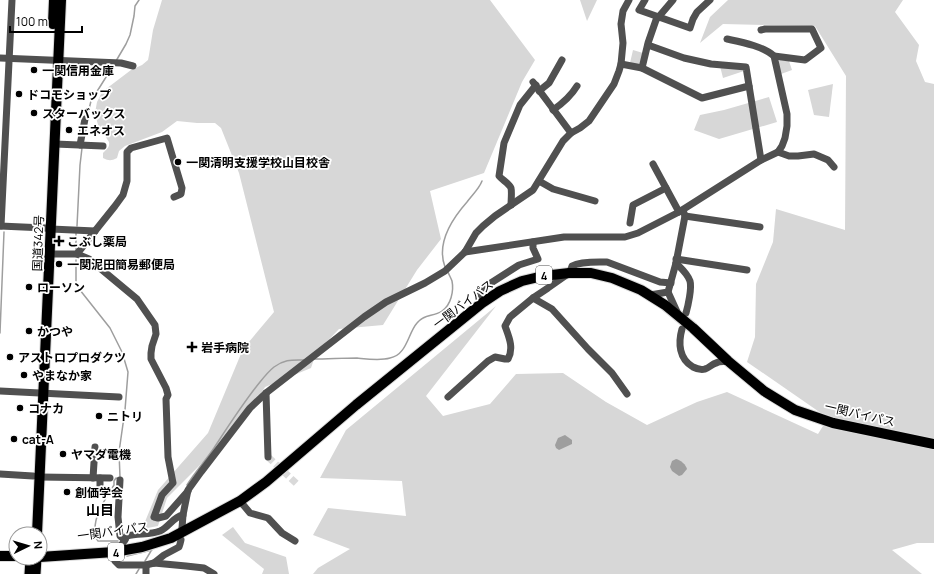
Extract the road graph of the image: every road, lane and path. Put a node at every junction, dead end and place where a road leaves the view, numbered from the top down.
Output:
1 (12, 0) edge
2 (54, 0) edge
3 (61, 0) edge
4 (629, 0) edge
5 (645, 0) edge
6 (673, 0) edge
7 (710, 0) edge
8 (658, 17) junction
9 (761, 30) dead end
10 (727, 39) dead end
11 (648, 45) junction
12 (774, 56) junction
13 (0, 58) edge
14 (9, 59) junction
15 (562, 60) dead end
16 (55, 61) junction
17 (621, 64) junction
18 (133, 66) dead end
19 (642, 68) junction
20 (536, 86) junction
21 (577, 86) dead end
22 (749, 86) junction
23 (553, 110) junction
24 (85, 119) dead end
25 (571, 133) junction
26 (55, 144) junction
27 (80, 145) junction
28 (103, 146) dead end
29 (778, 152) junction
30 (761, 160) junction
31 (653, 164) dead end
32 (834, 167) dead end
33 (539, 181) junction
34 (666, 188) junction
35 (174, 197) dead end
36 (595, 201) dead end
37 (511, 205) junction
38 (682, 212) junction
39 (630, 222) dead end
40 (1, 226) edge
41 (760, 227) dead end
42 (48, 229) junction
43 (95, 230) junction
44 (532, 242) junction
45 (465, 252) junction
46 (50, 254) junction
47 (77, 254) junction
48 (676, 261) junction
49 (748, 270) dead end
50 (570, 273) junction
51 (671, 283) junction
52 (668, 292) junction
53 (650, 295) junction
54 (533, 298) junction
55 (486, 300) junction
56 (682, 315) junction
57 (682, 329) dead end
58 (728, 361) junction
59 (0, 391) edge
60 (40, 393) junction
61 (266, 393) junction
62 (627, 394) dead end
63 (119, 397) dead end
64 (448, 397) dead end
65 (934, 444) edge
66 (95, 447) dead end
67 (268, 457) dead end
68 (0, 474) edge
69 (36, 476) junction
70 (97, 478) junction
71 (110, 478) dead end
72 (120, 480) dead end
73 (188, 490) junction
74 (100, 491) dead end
75 (240, 501) junction
76 (183, 514) junction
77 (32, 526) edge
78 (37, 526) edge
79 (186, 529) junction
80 (181, 540) dead end
81 (295, 541) dead end
82 (120, 546) junction
83 (48, 550) edge
84 (48, 556) edge
85 (150, 564) junction
86 (146, 574) edge
87 (214, 574) edge

1 - 14 street
2 - 16 highway, 国道342号
3 - 16 highway, 国道342号
4 - 17 street
5 - 8 street
6 - 8 street
7 - 8 street
8 - 11 street
9 - 12 street
10 - 12 street
11 - 19 street
11 - 22 street
12 - 29 street
13 - 14 street
14 - 16 street
14 - 40 street
15 - 20 street
16 - 18 street
16 - 26 highway, 国道342号
16 - 42 highway, 国道342号
17 - 19 street
17 - 25 street
19 - 22 street
20 - 23 street
20 - 37 street
21 - 23 street
22 - 30 street
23 - 25 street
24 - 27 street
25 - 33 street
26 - 27 street
26 - 42 highway, 国道342号
27 - 28 street
29 - 30 street
29 - 32 street
30 - 38 street
31 - 34 street
33 - 36 street
33 - 37 street
34 - 38 street
34 - 39 street
35 - 43 street
37 - 45 street
38 - 41 street
38 - 44 street
38 - 48 street
40 - 42 street
42 - 43 street
42 - 46 highway, 国道342号
42 - 60 highway, 国道342号
43 - 47 street
44 - 45 street
44 - 55 street
45 - 61 street
46 - 47 street
46 - 60 highway, 国道342号
47 - 73 street
48 - 49 street
48 - 51 street
48 - 56 street
50 - 51 street
50 - 53 highway, 一関バイパス / 4
50 - 54 street
50 - 55 highway, 一関バイパス / 4
51 - 52 street
52 - 53 street
52 - 56 street
53 - 56 highway, 一関バイパス / 4
54 - 62 street
54 - 64 street
55 - 75 highway, 一関バイパス / 4
56 - 58 highway, 一関バイパス / 4
57 - 58 street
58 - 65 highway, 一関バイパス / 4
59 - 60 street
60 - 63 street
60 - 69 highway, 国道342号
61 - 67 street
61 - 73 street
66 - 70 street
68 - 69 street
69 - 70 street
69 - 77 highway, 国道342号
69 - 78 highway, 国道342号
70 - 71 street
70 - 74 street
72 - 82 street
73 - 76 street
75 - 79 highway, 一関バイパス / 4
75 - 81 street
76 - 79 street
76 - 82 street
79 - 82 highway, 一関バイパス / 4
80 - 85 street
82 - 83 highway, 一関バイパス / 4
82 - 84 highway, 一関バイパス / 4
82 - 85 street
85 - 86 street
85 - 87 street

